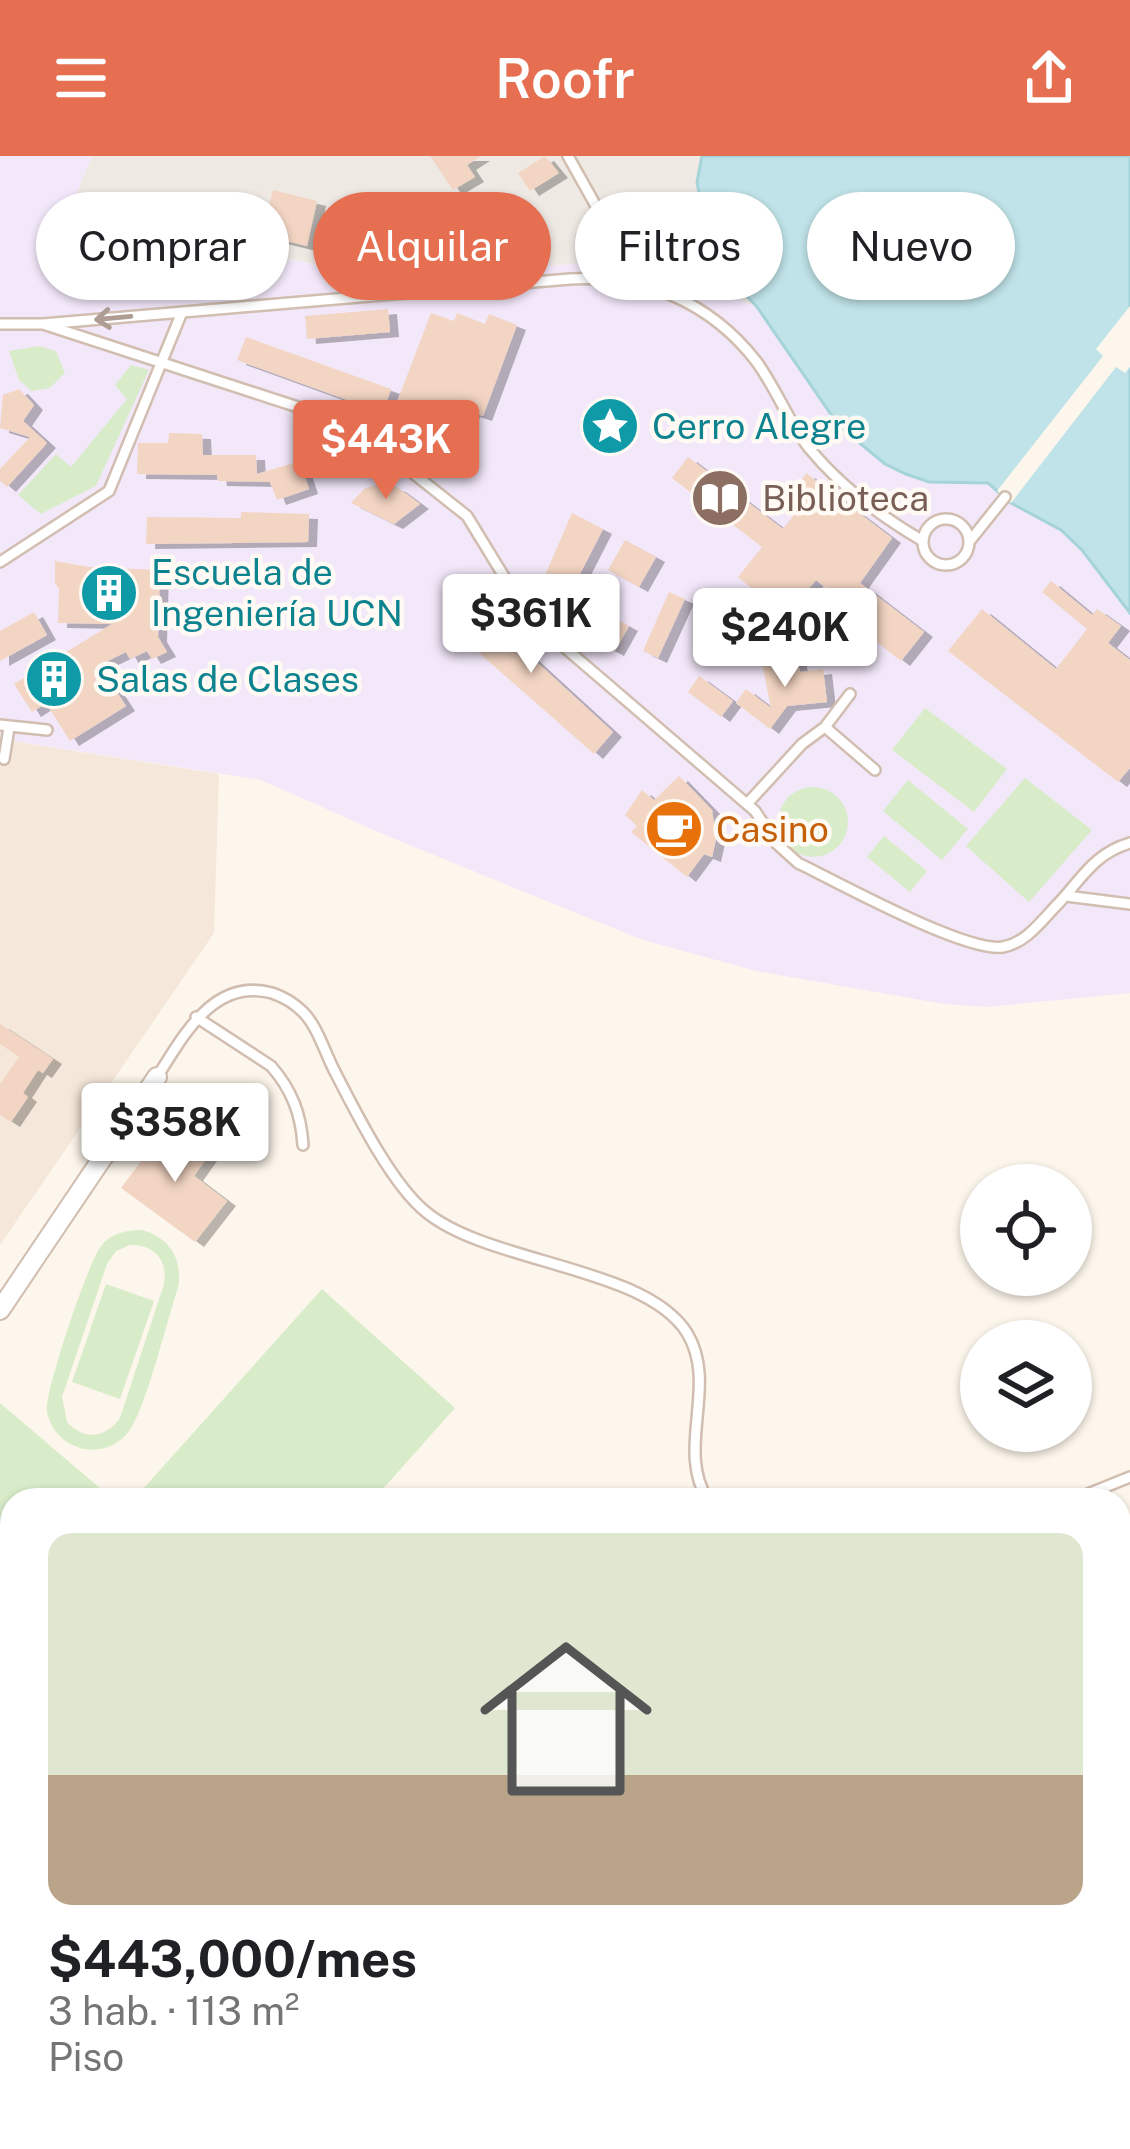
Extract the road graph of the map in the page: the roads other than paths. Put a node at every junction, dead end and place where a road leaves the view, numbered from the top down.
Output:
1 (568, 156) edge
2 (588, 192) edge
3 (575, 278) edge
4 (683, 300) edge
5 (182, 312) junction
6 (0, 324) edge
7 (43, 324) junction
8 (161, 362) junction
9 (1005, 497) dead end
10 (923, 541) junction
11 (969, 542) junction
12 (0, 562) edge
13 (850, 694) dead end
14 (4, 726) edge
15 (825, 727) junction
16 (46, 730) dead end
17 (4, 759) dead end
18 (875, 770) dead end
19 (747, 804) junction
20 (1130, 843) edge
21 (1066, 896) junction
22 (1130, 904) edge
23 (196, 1017) junction
24 (157, 1077) joint
25 (303, 1145) dead end
26 (0, 1310) edge
27 (702, 1488) edge

1 - 2 lane
3 - 5 lane
4 - 10 lane
5 -> 7 lane
5 - 8 lane
6 - 7 lane
7 - 8 lane
8 - 12 lane
8 - 19 lane
9 - 11 lane
10 - 11 lane
10 - 11 lane
13 - 15 lane
14 - 16 lane
14 - 17 lane
15 - 18 lane
15 - 19 lane
19 - 21 lane
20 - 21 lane
21 - 22 lane
23 - 24 lane
23 - 25 lane
23 - 27 lane
24 - 26 street

